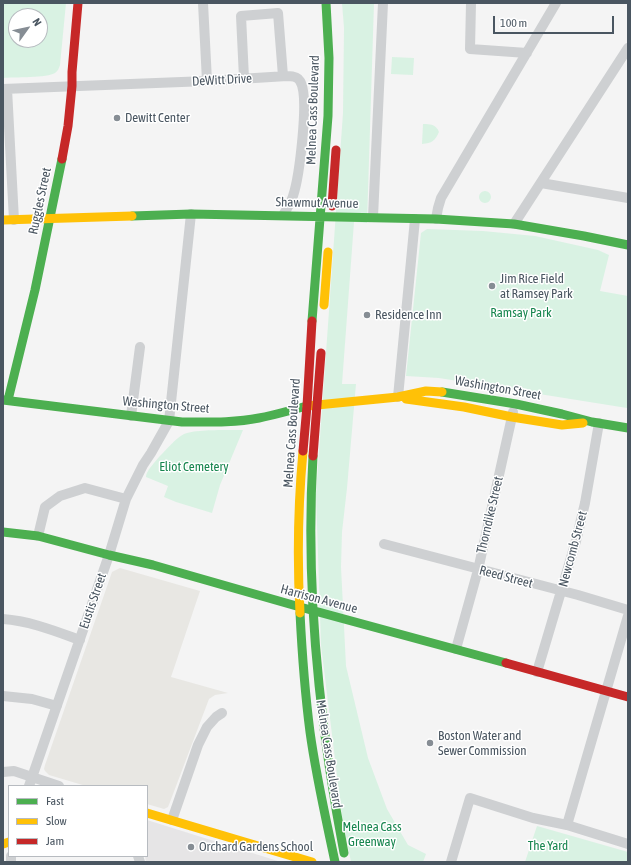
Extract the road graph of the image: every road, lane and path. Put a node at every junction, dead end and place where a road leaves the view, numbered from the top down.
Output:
1 (78, 3) edge
2 (203, 3) edge
3 (326, 3) edge
4 (383, 3) edge
5 (472, 3) edge
6 (556, 3) edge
7 (628, 48) edge
8 (527, 53) junction
9 (283, 76) junction
10 (244, 78) junction
11 (207, 80) junction
12 (72, 86) junction
13 (5, 89) edge
14 (337, 138) dead end
15 (541, 183) junction
16 (628, 198) edge
17 (191, 214) junction
18 (283, 215) junction
19 (320, 216) junction
20 (373, 217) junction
21 (49, 219) junction
22 (415, 219) junction
23 (436, 219) junction
24 (3, 220) edge
25 (14, 220) junction
26 (330, 221) junction
27 (514, 224) junction
28 (329, 241) dead end
29 (628, 245) edge
30 (323, 311) dead end
31 (322, 342) dead end
32 (140, 347) dead end
33 (398, 398) junction
34 (6, 400) edge
35 (516, 404) junction
36 (318, 405) junction
37 (307, 406) junction
38 (131, 416) junction
39 (512, 417) junction
40 (169, 421) junction
41 (596, 423) junction
42 (628, 428) edge
43 (126, 499) junction
44 (3, 532) edge
45 (38, 536) junction
46 (384, 544) dead end
47 (109, 555) junction
48 (478, 570) junction
49 (561, 592) junction
50 (300, 607) junction
51 (628, 610) edge
52 (313, 611) junction
53 (628, 616) edge
54 (3, 619) edge
55 (80, 640) junction
56 (456, 649) junction
57 (537, 672) junction
58 (606, 691) junction
59 (3, 696) edge
60 (628, 697) edge
61 (57, 706) junction
62 (222, 713) dead end
63 (3, 772) edge
64 (31, 782) edge
65 (52, 785) edge
66 (148, 813) edge
67 (172, 820) junction
68 (567, 825) junction
69 (628, 844) edge
70 (312, 862) edge
71 (335, 862) edge
72 (345, 862) edge
73 (451, 862) edge

1 - 12 main road, Ruggles Street
2 - 11 street
3 - 19 main road, Melnea Cass Boulevard
4 - 20 street
5 - 8 street
6 - 8 street
7 - 15 street
8 - 23 street
9 - 10 street, DeWitt Drive
9 - 10 street
9 - 18 street, DeWitt Drive
10 - 11 street, DeWitt Drive
11 - 12 street, DeWitt Drive
12 - 13 street, DeWitt Drive
12 - 21 main road, Ruggles Street
13 - 25 street
14 - 26 main road, Melnea Cass Boulevard
15 - 16 street
15 - 27 street
17 - 18 main road, Shawmut Avenue
17 - 21 main road, Shawmut Avenue
17 - 40 street
18 - 19 main road, Shawmut Avenue
19 - 26 main road, Shawmut Avenue
19 - 37 main road, Melnea Cass Boulevard
20 - 22 main road, Shawmut Avenue
20 - 26 main road, Shawmut Avenue
21 - 25 main road, Shawmut Avenue
21 - 34 main road, Ruggles Street
22 - 23 main road, Shawmut Avenue
22 - 33 street
23 - 27 main road, Shawmut Avenue
24 - 25 main road, Shawmut Avenue
27 - 29 main road, Shawmut Avenue
28 - 30 main road
31 - 36 main road, Melnea Cass Boulevard
32 - 38 street
33 - 35 main road, Washington Street
33 - 36 main road, Washington Street
33 - 39 main road, Washington Street
34 - 38 main road, Washington Street
35 - 39 street, Thorndike Street
35 - 41 main road, Washington Street
36 - 37 main road, Washington Street
36 - 52 main road, Melnea Cass Boulevard
37 - 40 main road, Washington Street
37 - 50 main road, Melnea Cass Boulevard
38 - 40 main road, Washington Street
39 - 41 main road, Washington Street
39 - 48 street, Thorndike Street
40 - 43 street, Eustis Street
41 - 42 main road, Washington Street
41 - 49 street, Newcomb Street
43 - 45 street
43 - 47 street, Eustis Street
44 - 45 main road, Harrison Avenue
45 - 47 main road, Harrison Avenue
46 - 48 street, Reed Street
47 - 50 main road, Harrison Avenue
47 - 55 street, Eustis Street
48 - 49 street, Reed Street
48 - 56 street, Thorndike Street
49 - 51 street, Reed Street
49 - 57 street, Newcomb Street
50 - 52 main road, Harrison Avenue
50 - 71 main road, Melnea Cass Boulevard
52 - 56 main road, Harrison Avenue
52 - 72 main road, Melnea Cass Boulevard
53 - 58 street
54 - 55 street
55 - 61 street, Eustis Street
56 - 57 main road, Harrison Avenue
57 - 58 main road, Harrison Avenue
58 - 60 main road, Harrison Avenue
58 - 68 street
59 - 61 street
61 - 64 street, Eustis Street
62 - 67 street
63 - 64 street
64 - 65 street
66 - 67 main road
67 - 70 main road
68 - 69 street
68 - 73 street

